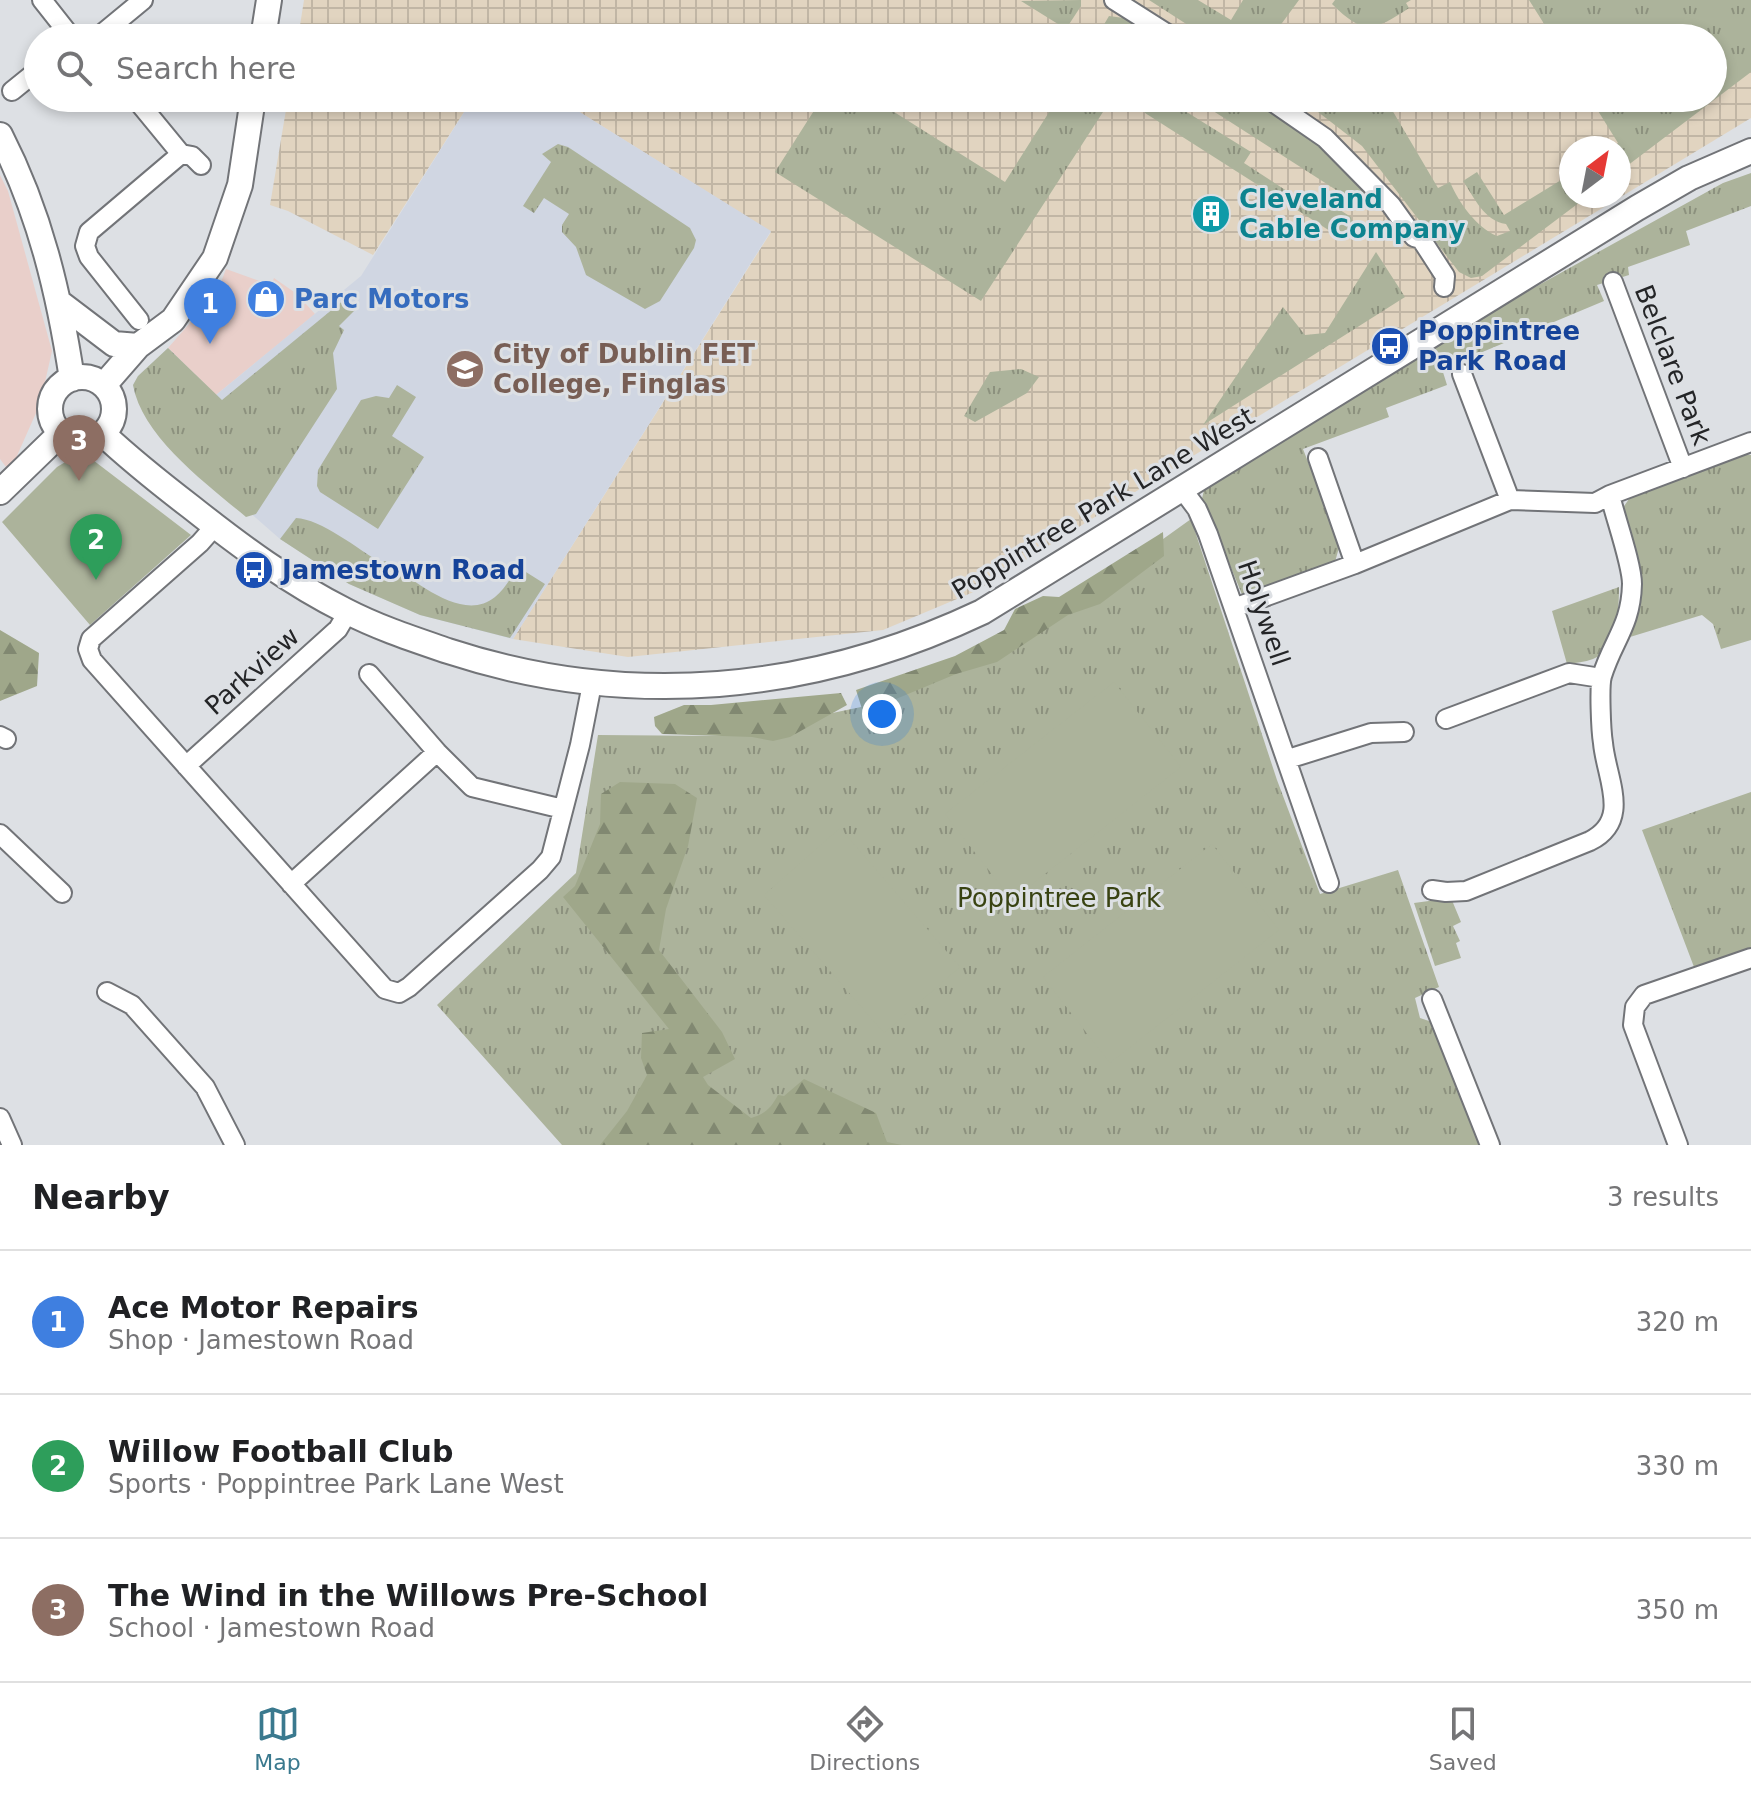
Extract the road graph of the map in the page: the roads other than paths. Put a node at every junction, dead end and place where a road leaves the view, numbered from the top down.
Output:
1 (42, 0) edge
2 (143, 0) edge
3 (269, 0) edge
4 (1114, 0) edge
5 (61, 24) edge
6 (114, 24) edge
7 (265, 24) edge
8 (1152, 24) edge
9 (24, 81) edge
10 (12, 91) dead end
11 (146, 112) edge
12 (251, 112) edge
13 (1287, 112) edge
14 (0, 135) edge
15 (1751, 151) edge
16 (181, 154) junction
17 (201, 165) dead end
18 (1613, 282) dead end
19 (60, 303) junction
20 (1463, 315) junction
21 (139, 320) dead end
22 (138, 346) junction
23 (1462, 374) dead end
24 (72, 379) junction
25 (104, 385) junction
26 (61, 433) junction
27 (103, 434) junction
28 (1751, 442) edge
29 (1318, 458) dead end
30 (1683, 468) junction
31 (1182, 489) junction
32 (0, 492) edge
33 (1610, 495) junction
34 (1510, 500) junction
35 (215, 526) junction
36 (1355, 564) junction
37 (1234, 608) junction
38 (348, 612) junction
39 (369, 674) dead end
40 (1601, 678) junction
41 (592, 684) junction
42 (1446, 719) dead end
43 (1404, 732) dead end
44 (437, 752) junction
45 (1288, 759) junction
46 (186, 766) junction
47 (563, 809) junction
48 (0, 834) edge
49 (1329, 883) dead end
50 (291, 884) junction
51 (1432, 890) dead end
52 (62, 893) dead end
53 (1751, 958) edge
54 (107, 992) dead end
55 (1432, 999) dead end
56 (0, 1118) edge
57 (12, 1145) edge
58 (235, 1145) edge
59 (1490, 1145) edge
60 (1678, 1145) edge

1 - 5 street
2 - 6 street
3 - 7 street
4 - 8 street
9 - 10 street
11 - 16 street
12 - 22 street
13 - 20 street
14 - 19 street
15 - 20 street, Poppintree Park Lane West
16 - 17 street
16 - 21 street
18 - 30 street, Belclare Park
19 - 22 street
19 - 24 street
20 - 31 street, Poppintree Park Lane West
22 - 25 street
23 - 34 street
24 - 25 street
24 - 26 street
25 - 27 street
26 - 27 street
26 - 32 street
27 - 35 street, Poppintree Park Lane West
28 - 30 street, Belclare Park
29 - 36 street
30 - 33 street, Belclare Park
31 - 37 street, Holywell
31 - 41 street, Poppintree Park Lane West
33 - 34 street, Belclare Park
33 - 40 street
34 - 36 street, Belclare Park
35 - 38 street, Poppintree Park Lane West
35 - 46 street
36 - 37 street, Belclare Park
37 - 45 street, Holywell
38 - 41 street, Poppintree Park Lane West
38 - 46 street, Parkview
39 - 44 street
40 - 42 street
40 - 51 street
41 - 47 street
43 - 45 street
44 - 47 street
44 - 50 street
45 - 49 street, Holywell
46 - 50 street
47 - 50 street
48 - 52 street
53 - 60 street
54 - 58 street
55 - 59 street
56 - 57 street

